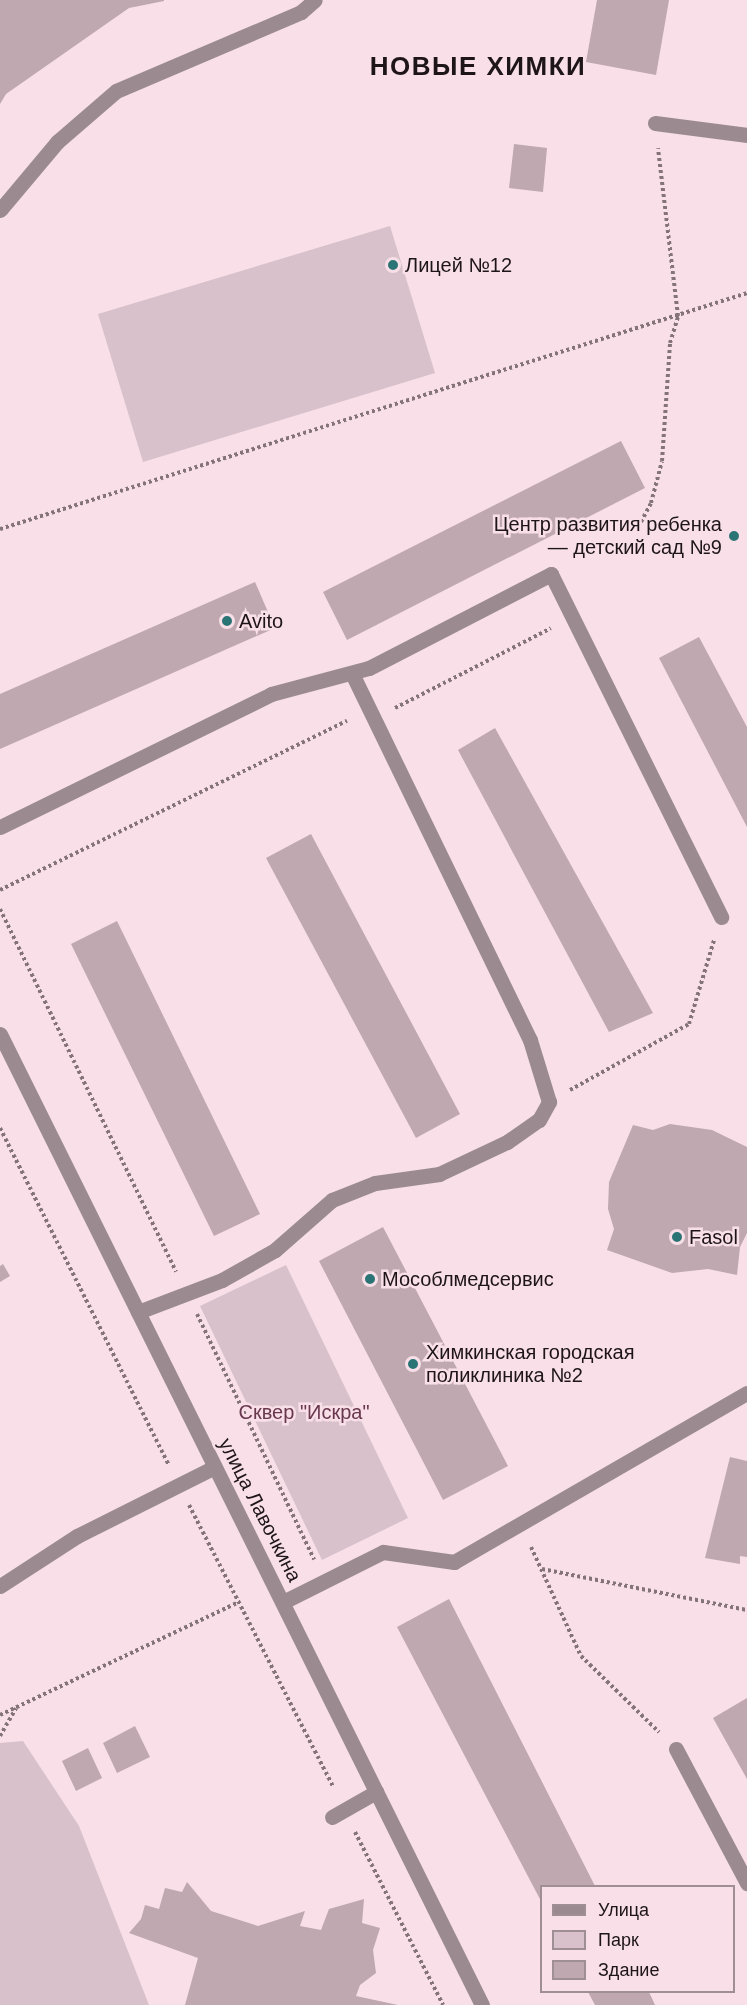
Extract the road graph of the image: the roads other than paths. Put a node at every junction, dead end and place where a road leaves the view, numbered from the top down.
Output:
1 (315, 0) edge
2 (655, 123) road end
3 (747, 135) edge
4 (0, 210) edge
5 (352, 674) junction
6 (0, 827) edge
7 (721, 917) road end
8 (0, 1034) edge
9 (138, 1312) junction
10 (747, 1393) edge
11 (215, 1467) junction
12 (0, 1586) edge
13 (283, 1602) junction
14 (676, 1749) road end
15 (376, 1792) junction
16 (338, 1813) road end
17 (747, 1883) edge
18 (482, 2005) edge

1 - 4 street
2 - 3 street
5 - 6 street
5 - 7 street
5 - 9 street
8 - 9 street, улица Лавочкина
9 - 11 street, улица Лавочкина
10 - 13 street
11 - 12 street
11 - 13 street, улица Лавочкина
13 - 15 street, улица Лавочкина
14 - 17 street
15 - 16 street
15 - 18 street, улица Лавочкина

